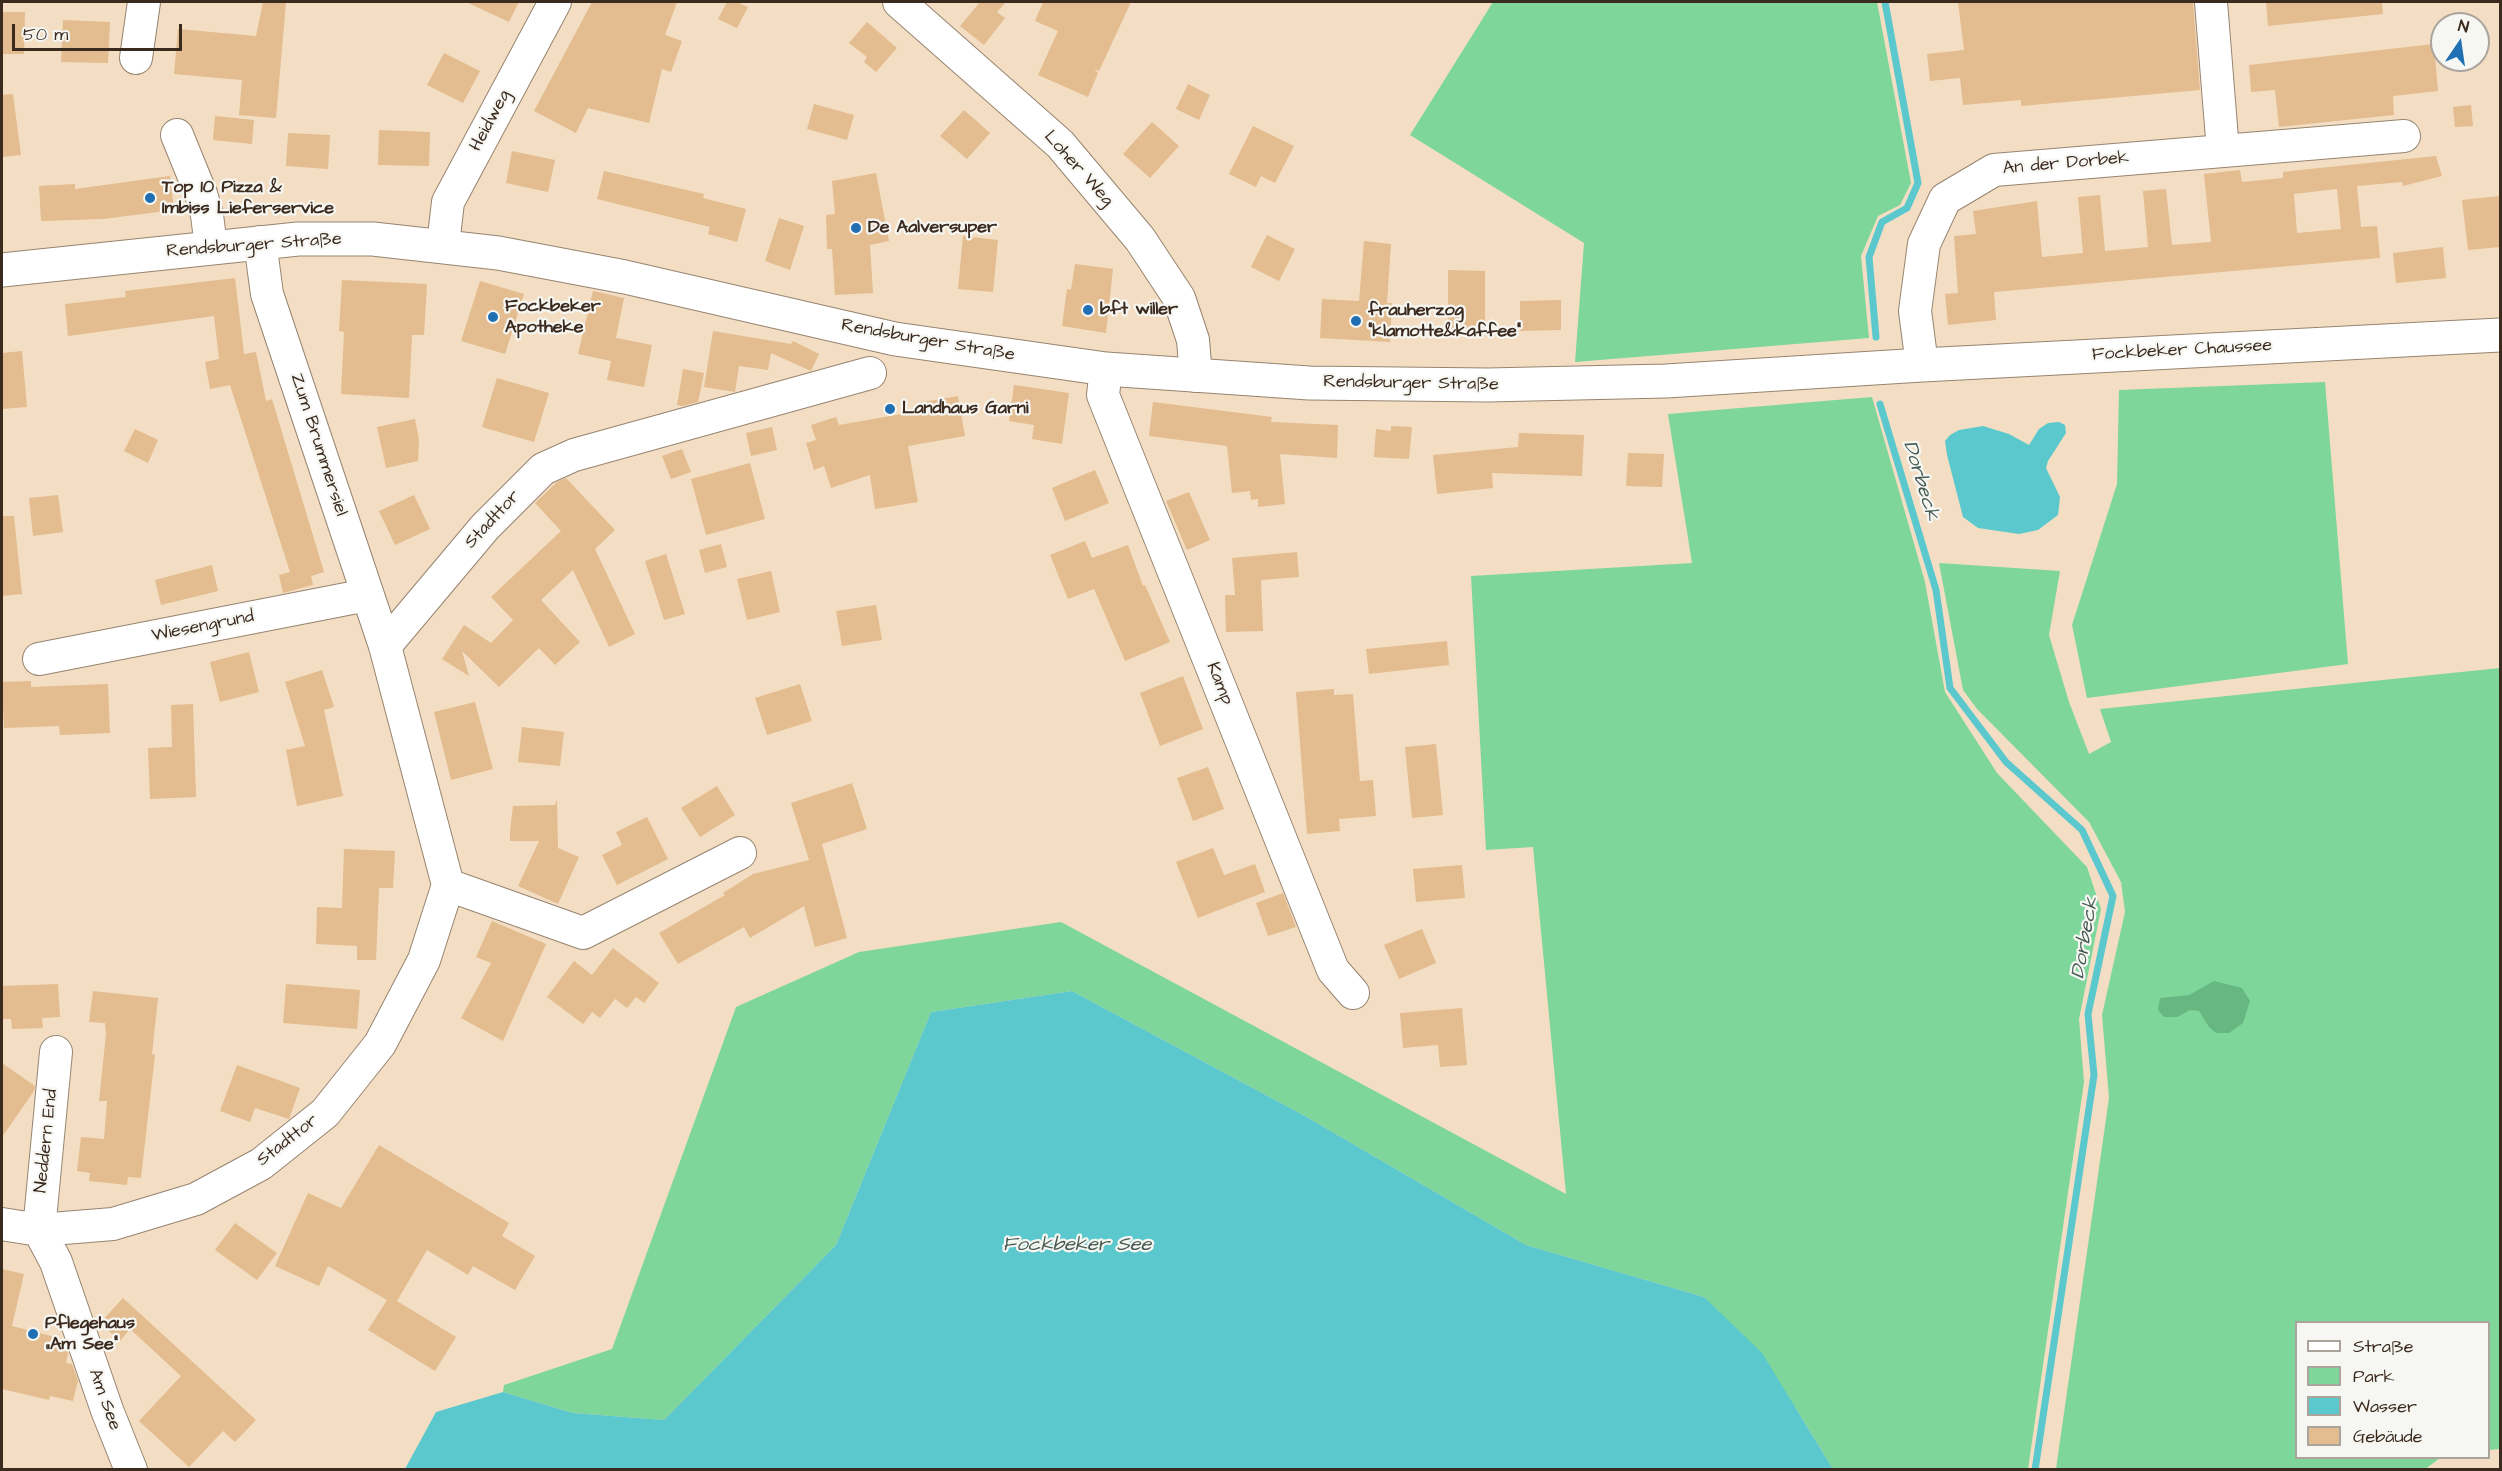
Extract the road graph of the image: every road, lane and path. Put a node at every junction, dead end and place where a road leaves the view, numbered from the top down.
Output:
1 (144, 2) edge
2 (555, 2) edge
3 (899, 2) edge
4 (2211, 2) edge
5 (136, 58) dead end
6 (177, 135) dead end
7 (2404, 136) dead end
8 (2223, 151) junction
9 (260, 242) junction
10 (443, 245) junction
11 (211, 247) junction
12 (2, 270) edge
13 (2500, 335) edge
14 (1922, 365) junction
15 (1106, 369) junction
16 (1863, 369) joint
17 (870, 373) dead end
18 (1196, 376) junction
19 (367, 595) junction
20 (385, 646) junction
21 (39, 659) dead end
22 (740, 853) dead end
23 (448, 885) junction
24 (1353, 993) dead end
25 (56, 1052) dead end
26 (2, 1224) edge
27 (39, 1230) junction
28 (131, 1470) edge

1 - 5 street
2 - 10 street, Heidweg
3 - 18 street, Loher Weg
4 - 8 street
6 - 11 street
7 - 8 street, An der Dorbek
8 - 14 street, An der Dorbek
9 - 10 main road, Rendsburger Straße
9 - 11 main road, Rendsburger Straße
9 - 19 street, Zum Brummersiel
10 - 15 main road, Rendsburger Straße
11 - 12 main road, Rendsburger Straße
13 - 14 main road, Fockbeker Chaussee
14 - 16 main road, Fockbeker Chaussee
15 - 18 main road, Rendsburger Straße
15 - 24 street, Kamp
16 - 18 main road, Rendsburger Straße
17 - 20 street, Stadttor
19 - 20 street, Zum Brummersiel
19 - 21 street, Wiesengrund
20 - 23 street
22 - 23 street
23 - 27 street, Stadttor
25 - 27 street, Neddern End
26 - 27 street, Stadttor
27 - 28 street, Am See

